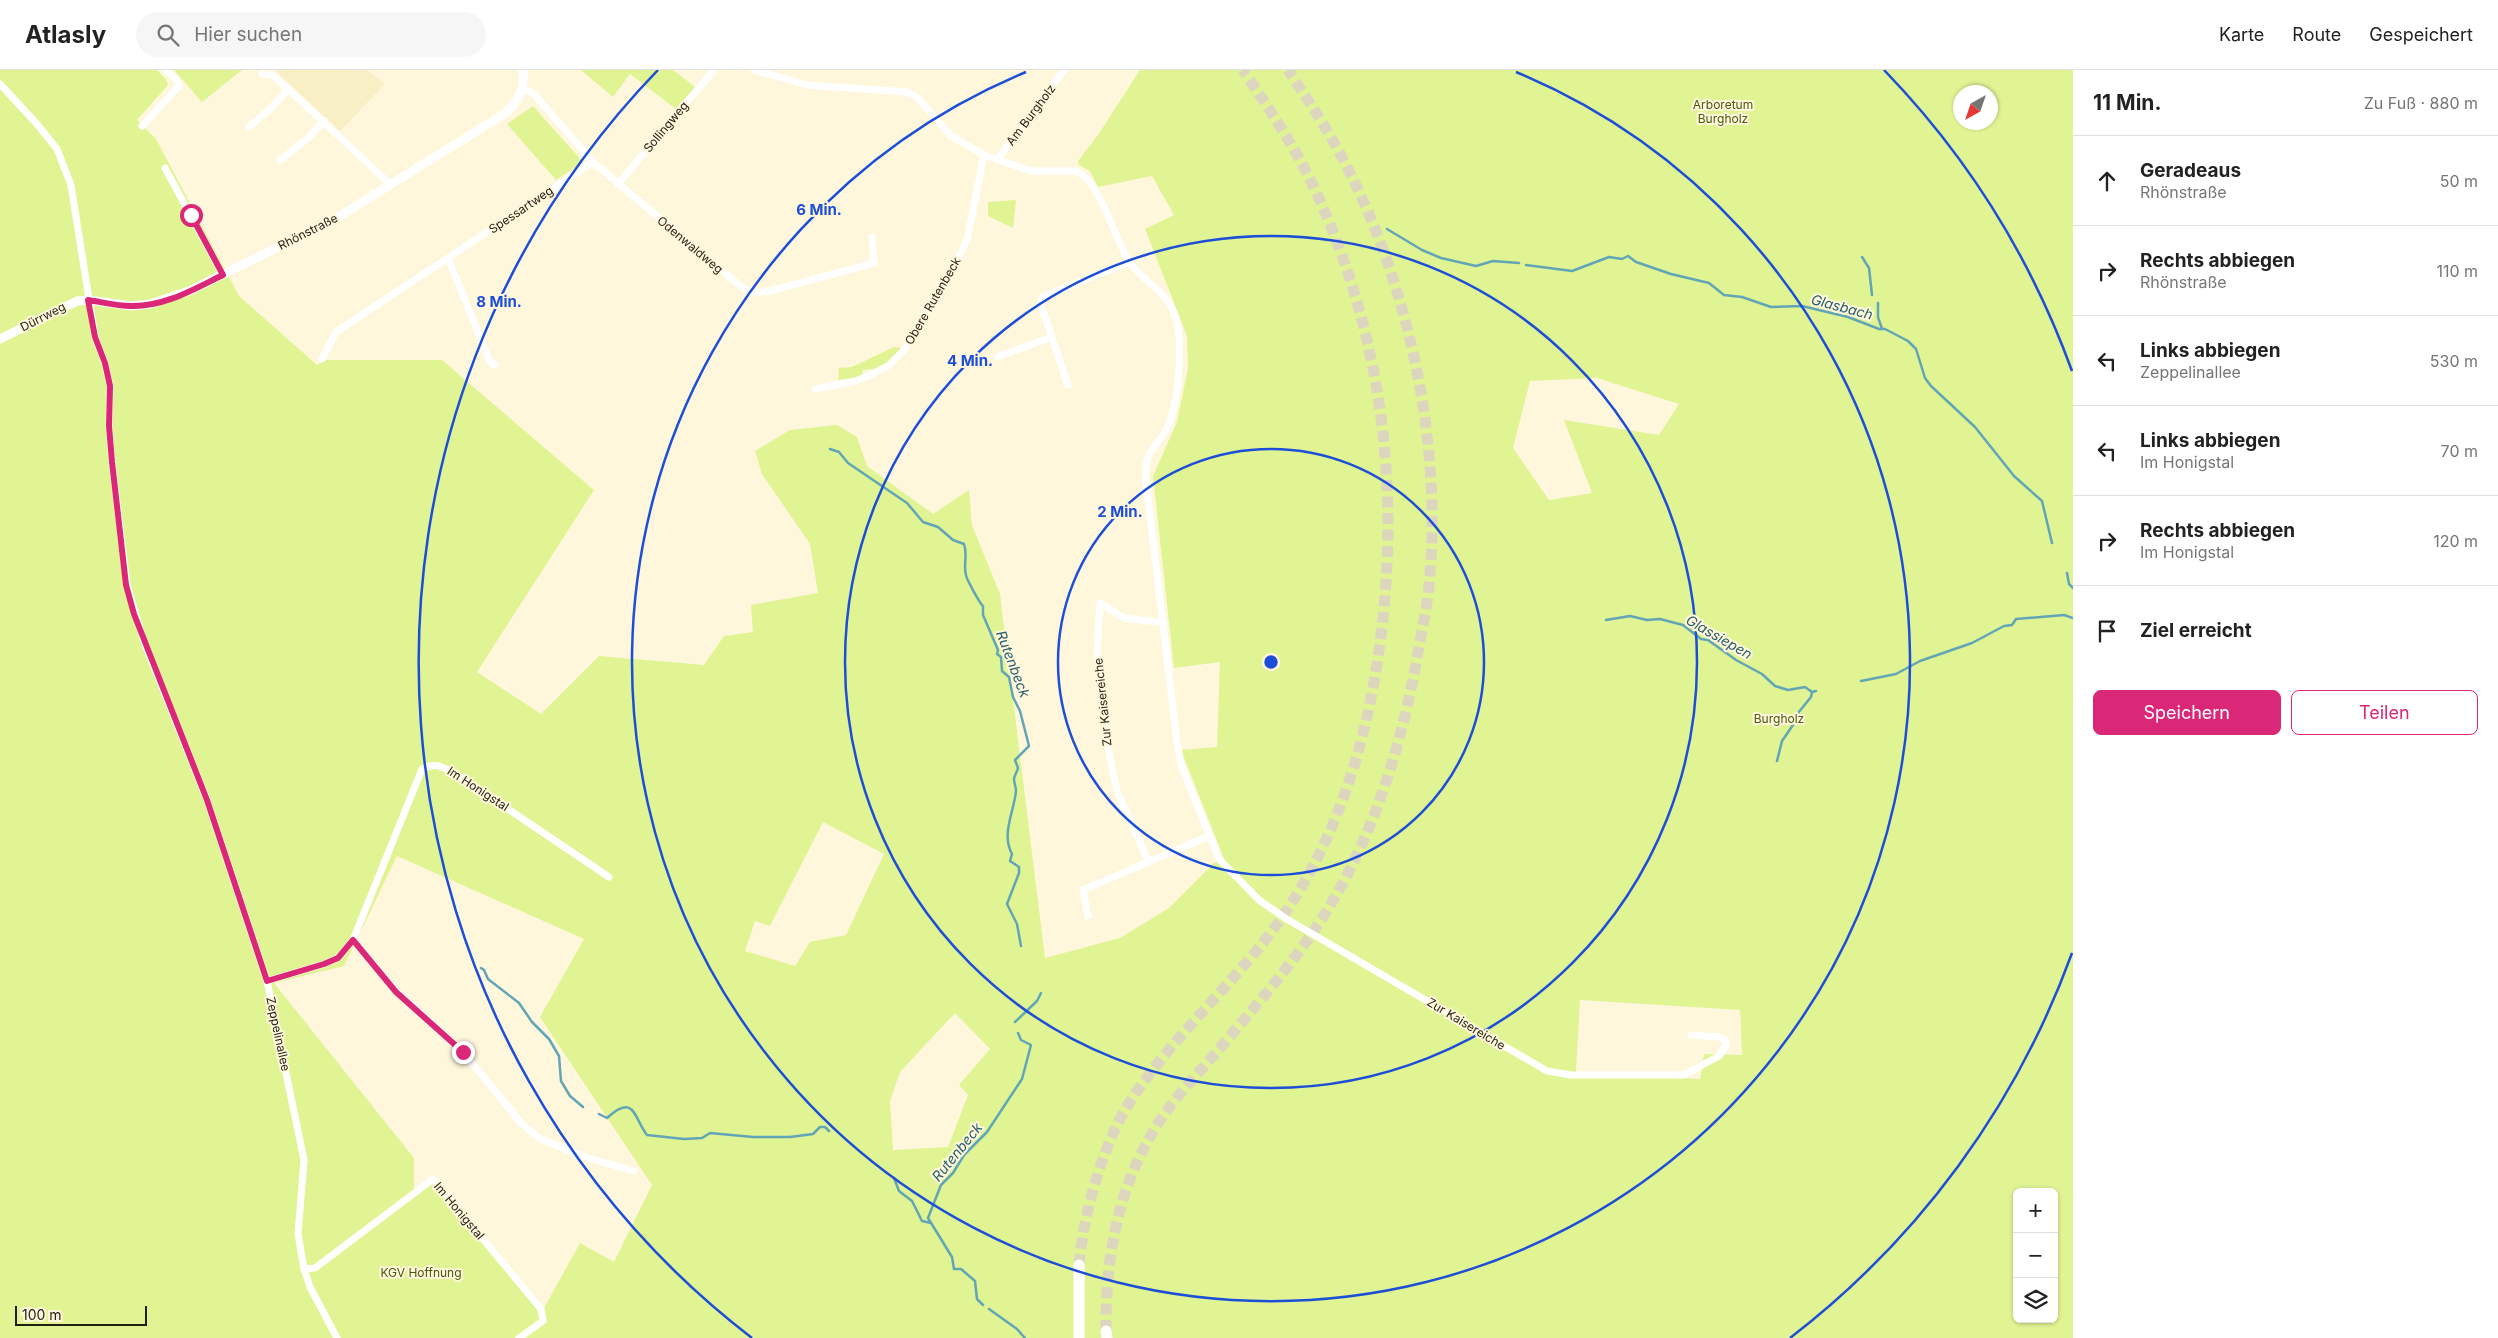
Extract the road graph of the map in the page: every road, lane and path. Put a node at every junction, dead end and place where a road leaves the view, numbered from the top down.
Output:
1 (166, 70) edge
2 (523, 70) edge
3 (714, 70) edge
4 (754, 70) edge
5 (1064, 70) edge
6 (262, 74) dead end
7 (0, 84) edge
8 (524, 88) junction
9 (288, 89) junction
10 (324, 121) junction
11 (142, 126) dead end
12 (249, 127) dead end
13 (984, 155) junction
14 (280, 160) dead end
15 (997, 160) junction
16 (593, 162) junction
17 (165, 168) dead end
18 (618, 184) junction
19 (391, 186) junction
20 (872, 237) dead end
21 (448, 258) junction
22 (1129, 262) junction
23 (223, 275) junction
24 (88, 300) junction
25 (1052, 338) junction
26 (0, 339) edge
27 (996, 357) dead end
28 (322, 359) dead end
29 (495, 365) dead end
30 (1068, 385) dead end
31 (815, 389) dead end
32 (1164, 623) junction
33 (1210, 836) junction
34 (1148, 861) junction
35 (609, 877) dead end
36 (1088, 916) dead end
37 (353, 940) junction
38 (267, 981) junction
39 (1692, 1035) dead end
40 (634, 1171) dead end
41 (1079, 1265) tunnel mouth
42 (304, 1268) junction
43 (337, 1338) edge
44 (519, 1338) edge
45 (1079, 1338) edge

1 - 11 street
2 - 8 street
3 - 18 street, Sollingweg
4 - 13 street
5 - 15 street, Am Burgholz
6 - 9 street
7 - 24 street, Zeppelinallee
8 - 16 street, Odenwaldweg
8 - 19 street, Rhönstraße
9 - 10 street
9 - 12 street
10 - 14 street
10 - 19 street
13 - 15 street
13 - 31 street, Obere Rutenbeck
15 - 22 street, Zur Kaisereiche
16 - 18 street, Odenwaldweg
16 - 21 street, Spessartweg
17 - 23 street
18 - 20 street, Odenwaldweg
19 - 23 street, Rhönstraße
21 - 28 street, Spessartweg
21 - 29 street
22 - 25 street
22 - 32 street, Zur Kaisereiche
23 - 24 street, Rhönstraße
24 - 26 street, Dürrweg
24 - 38 street, Zeppelinallee
25 - 27 street
25 - 30 street
32 - 33 street, Zur Kaisereiche
32 - 34 street, Zur Kaisereiche
33 - 34 street
33 - 39 street, Zur Kaisereiche
34 - 36 street
35 - 37 street, Im Honigstal
37 - 38 street, Im Honigstal
37 - 40 street
38 - 42 street, Zeppelinallee
41 - 45 highway
42 - 43 street, Zeppelinallee
42 - 44 street, Im Honigstal

